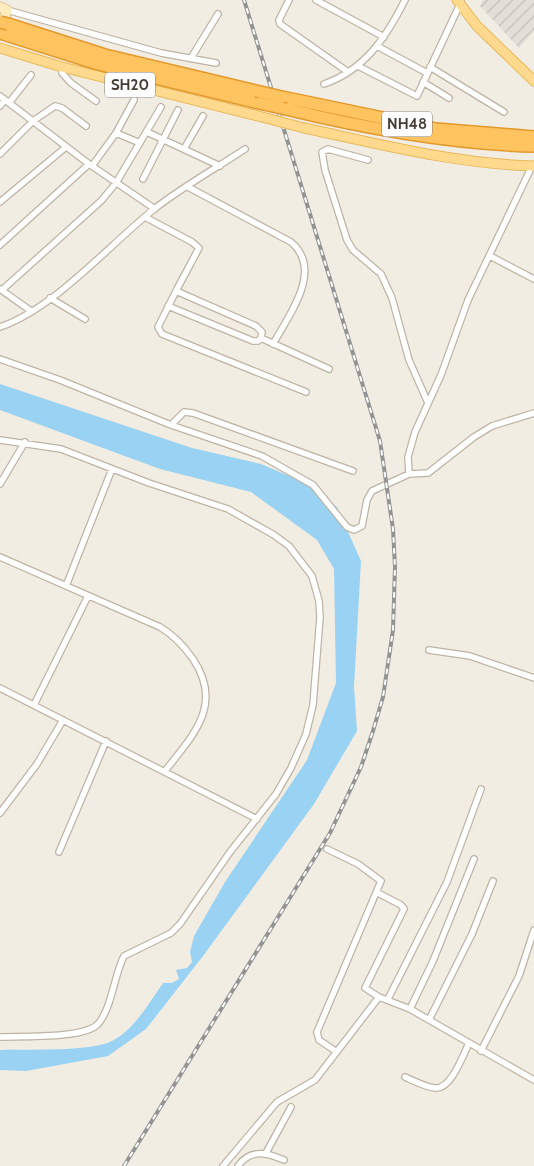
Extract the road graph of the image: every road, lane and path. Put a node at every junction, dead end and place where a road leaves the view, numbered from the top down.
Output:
1 (288, 0) edge
2 (316, 0) edge
3 (405, 0) edge
4 (460, 1) edge
5 (4, 8) edge
6 (218, 14) dead end
7 (2, 29) edge
8 (384, 37) junction
9 (378, 46) junction
10 (0, 48) edge
11 (191, 58) junction
12 (216, 63) dead end
13 (358, 66) junction
14 (62, 67) junction
15 (430, 67) junction
16 (348, 72) junction
17 (426, 73) junction
18 (31, 75) dead end
19 (534, 81) edge
20 (423, 82) junction
21 (324, 84) dead end
22 (449, 98) dead end
23 (5, 100) edge
24 (134, 100) dead end
25 (96, 101) dead end
26 (0, 106) edge
27 (161, 107) dead end
28 (178, 110) dead end
29 (504, 112) dead end
30 (203, 116) dead end
31 (34, 121) junction
32 (86, 126) dead end
33 (147, 132) junction
34 (116, 133) junction
35 (534, 137) edge
36 (163, 139) junction
37 (140, 142) junction
38 (534, 146) edge
39 (66, 147) junction
40 (184, 149) junction
41 (245, 149) dead end
42 (0, 154) edge
43 (368, 160) dead end
44 (90, 165) junction
45 (220, 166) junction
46 (533, 166) edge
47 (142, 179) dead end
48 (116, 183) junction
49 (188, 187) junction
50 (0, 202) edge
51 (155, 209) junction
52 (145, 218) junction
53 (0, 245) edge
54 (490, 256) junction
55 (534, 279) edge
56 (1, 290) edge
57 (176, 291) junction
58 (50, 298) junction
59 (168, 306) junction
60 (32, 311) junction
61 (85, 319) dead end
62 (0, 327) edge
63 (261, 338) junction
64 (273, 344) junction
65 (0, 359) edge
66 (329, 370) dead end
67 (306, 392) dead end
68 (428, 403) junction
69 (534, 413) edge
70 (171, 425) junction
71 (0, 440) edge
72 (25, 442) junction
73 (112, 469) junction
74 (353, 471) dead end
75 (409, 474) junction
76 (0, 484) edge
77 (0, 557) edge
78 (66, 586) junction
79 (88, 596) junction
80 (429, 650) dead end
81 (534, 678) edge
82 (0, 688) edge
83 (34, 705) junction
84 (63, 720) junction
85 (106, 741) junction
86 (165, 771) junction
87 (481, 789) dead end
88 (0, 813) edge
89 (257, 819) junction
90 (328, 849) dead end
91 (59, 852) dead end
92 (474, 859) dead end
93 (493, 881) dead end
94 (378, 893) junction
95 (534, 930) edge
96 (379, 997) junction
97 (388, 999) junction
98 (410, 1009) junction
99 (429, 1020) junction
100 (0, 1037) edge
101 (469, 1044) junction
102 (481, 1051) junction
103 (337, 1052) junction
104 (405, 1077) dead end
105 (534, 1080) edge
106 (291, 1107) dead end
107 (266, 1153) junction
108 (284, 1160) dead end
109 (223, 1166) edge
110 (238, 1166) edge

1 - 16 street
2 - 8 street
3 - 8 street
4 - 15 street
4 - 19 main road
5 - 7 street
5 - 11 street
6 - 11 street
7 - 35 highway, NH48, bridge
7 - 38 highway, NH48, bridge
8 - 9 street
9 - 13 street
9 - 17 street
10 - 14 main road, SH20
11 - 12 street
13 - 16 street
13 - 20 street
14 - 25 street
14 - 46 main road, SH20, bridge
15 - 17 street
15 - 29 street
16 - 21 street
17 - 20 street
18 - 23 street
20 - 22 street
23 - 26 street
23 - 31 street
24 - 34 street
27 - 33 street
28 - 36 street
30 - 40 street
31 - 32 street
31 - 39 street
31 - 42 street
33 - 36 street
33 - 37 street
34 - 37 street
34 - 44 street
36 - 40 street
36 - 47 street
37 - 48 street
39 - 44 street
39 - 50 street
40 - 45 street
41 - 45 street
43 - 68 street
44 - 48 street
44 - 53 street
45 - 49 street
46 - 54 street
48 - 51 street
48 - 56 street
49 - 51 street
49 - 64 street
51 - 52 street
52 - 57 street
52 - 58 street
54 - 55 street
54 - 68 street
56 - 60 street
57 - 59 street
57 - 63 street
58 - 60 street
58 - 61 street
59 - 63 street
59 - 67 street
60 - 62 street
63 - 64 street
64 - 66 street
65 - 70 street
68 - 75 street
69 - 75 street
70 - 74 street
70 - 75 street
71 - 72 street
72 - 73 street
72 - 76 street
73 - 78 street
73 - 89 street
77 - 78 street
78 - 79 street
79 - 83 street
79 - 86 street
80 - 81 street
82 - 83 street
83 - 84 street
84 - 85 street
84 - 88 street
85 - 86 street
85 - 91 street
86 - 89 street
87 - 97 street
89 - 100 street
90 - 94 street
92 - 98 street
93 - 99 street
94 - 96 street
94 - 103 street
95 - 102 street
96 - 97 street
96 - 103 street
97 - 98 street
98 - 99 street
99 - 101 street
101 - 102 street
101 - 104 street
102 - 105 street
103 - 109 street
106 - 107 street
107 - 108 street
107 - 110 street

